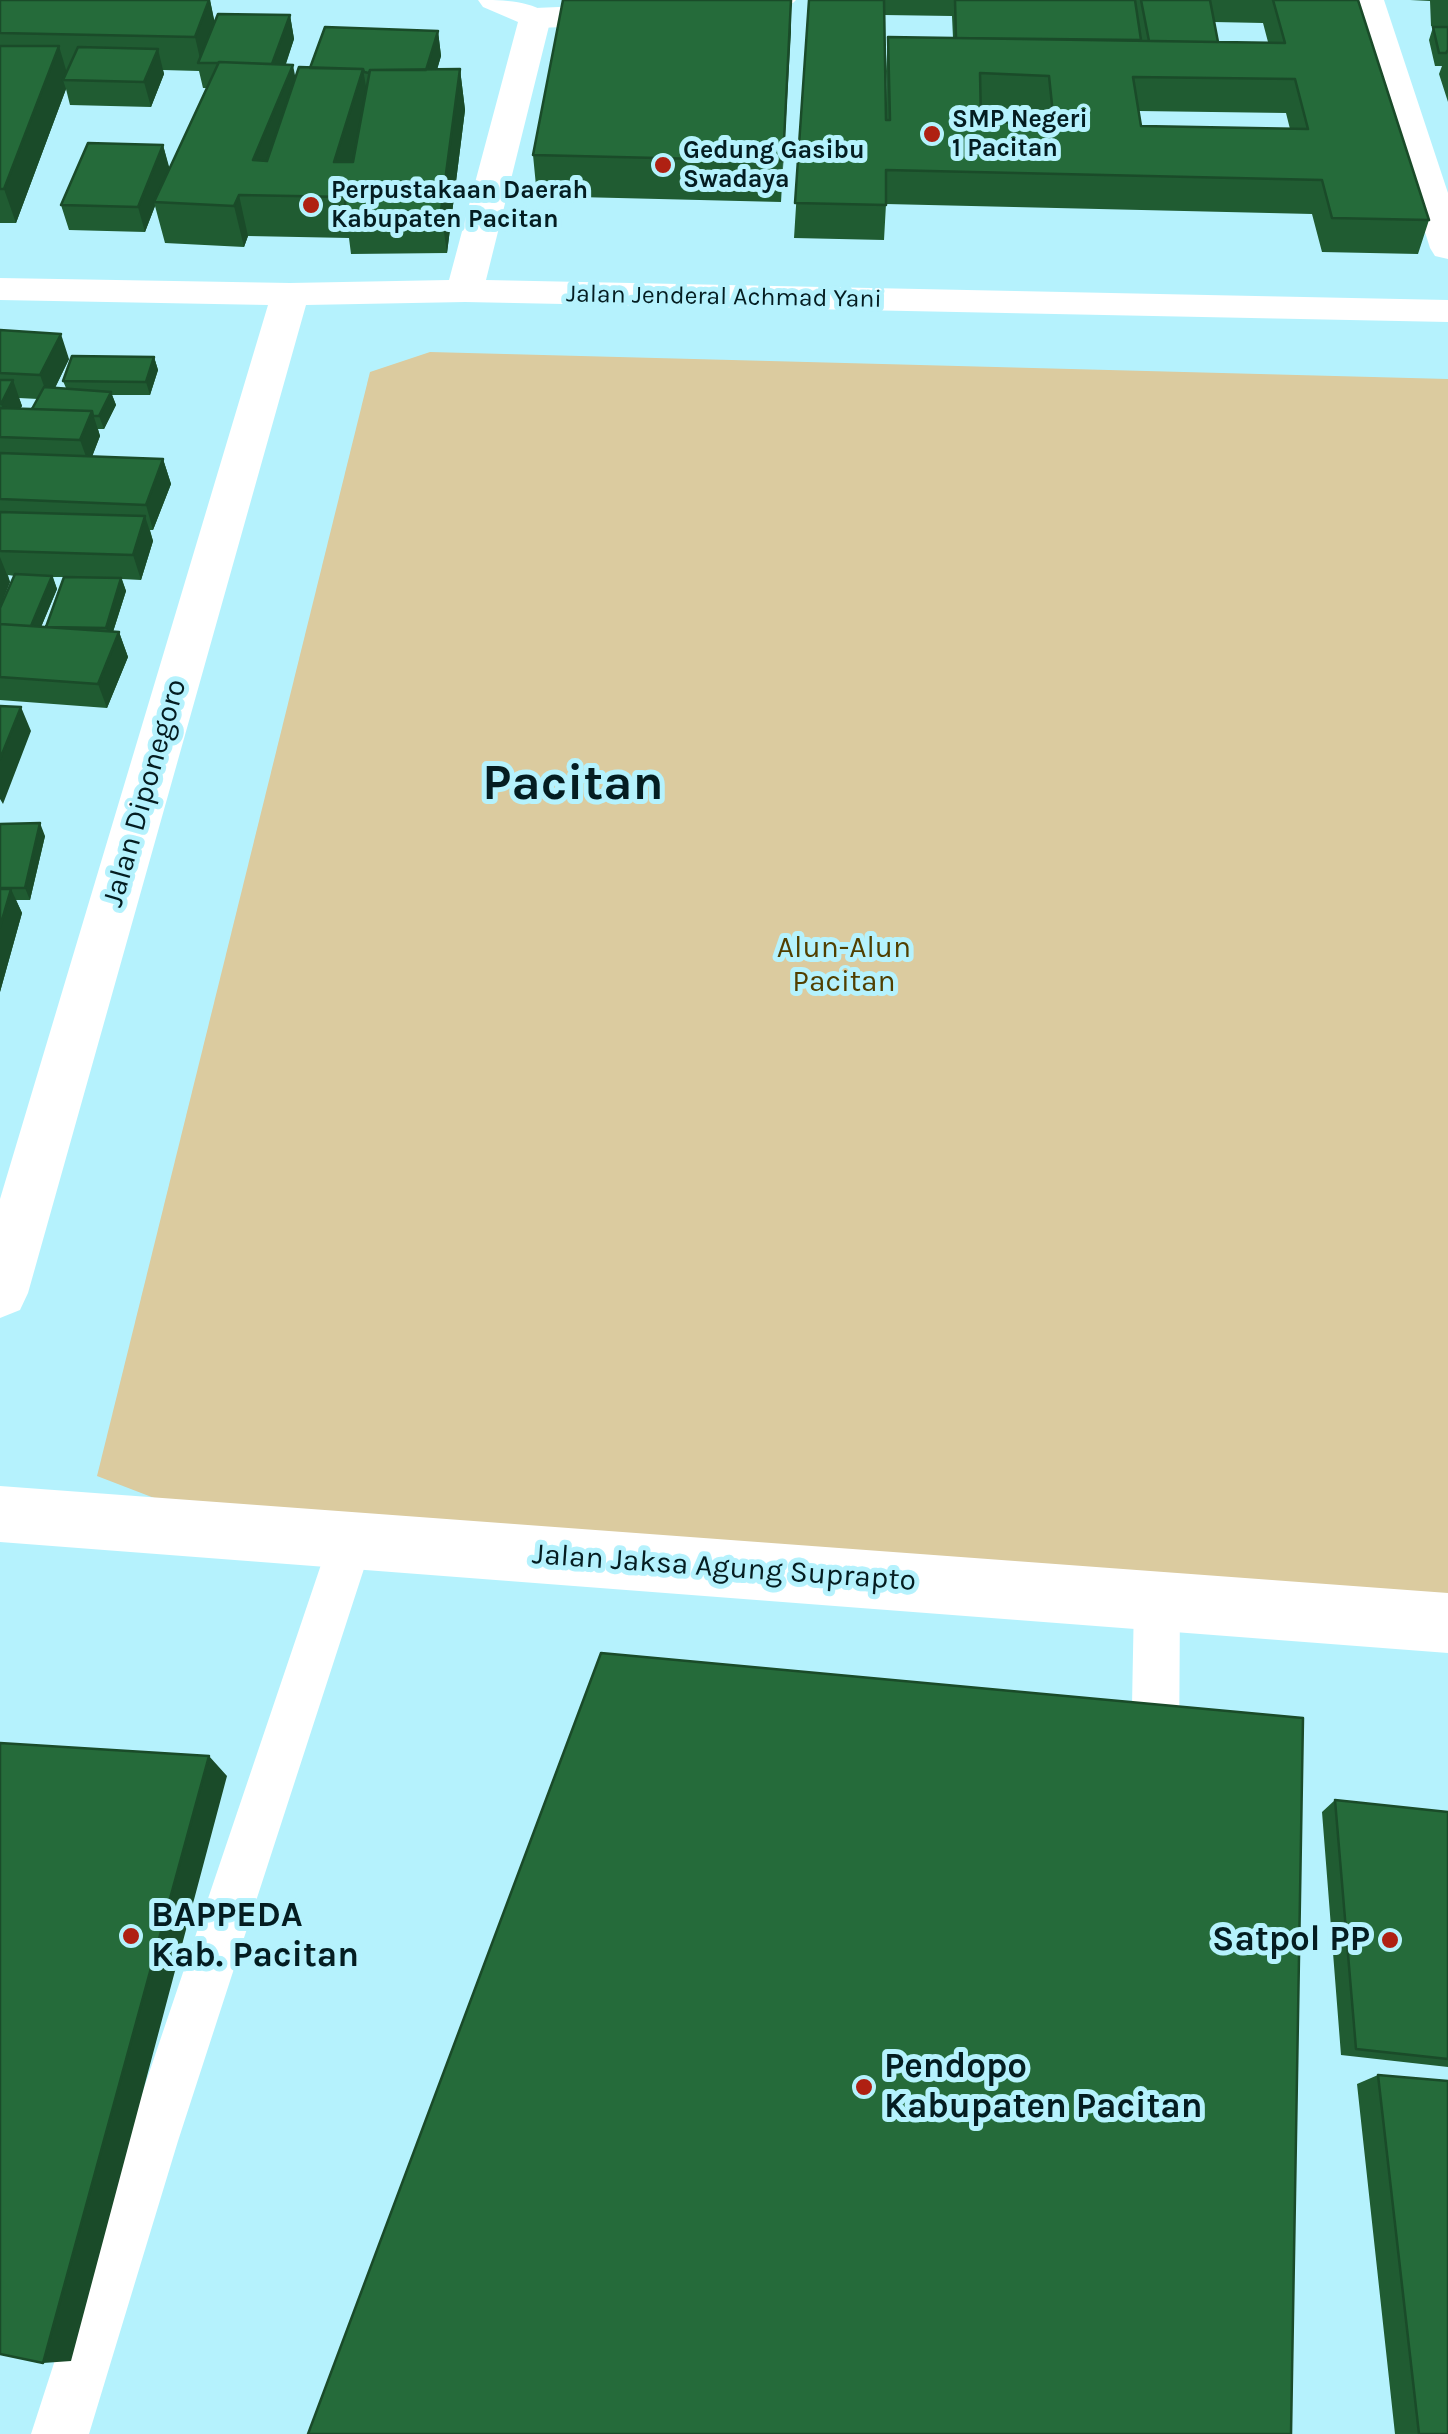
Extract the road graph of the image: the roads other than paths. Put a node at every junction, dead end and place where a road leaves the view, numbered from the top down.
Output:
1 (494, 0) edge
2 (780, 0) edge
3 (1368, 0) edge
4 (535, 18) junction
5 (1448, 248) edge
6 (0, 289) edge
7 (465, 291) junction
8 (290, 294) junction
9 (1448, 311) edge
10 (0, 1293) edge
11 (0, 1514) edge
12 (351, 1541) junction
13 (1157, 1601) junction
14 (1448, 1623) edge
15 (1154, 1800) edge
16 (60, 2434) edge

1 - 4 main road
2 - 4 main road
3 - 5 main road
4 - 7 main road
6 - 8 main road, Jalan Jenderal Achmad Yani
7 - 8 main road, Jalan Jenderal Achmad Yani
7 - 9 main road, Jalan Jenderal Achmad Yani
8 - 10 main road, Jalan Diponegoro
11 - 12 main road, Jalan Jaksa Agung Suprapto
12 - 13 main road, Jalan Jaksa Agung Suprapto
12 - 16 lane
13 - 14 main road, Jalan Jaksa Agung Suprapto
13 - 15 lane

